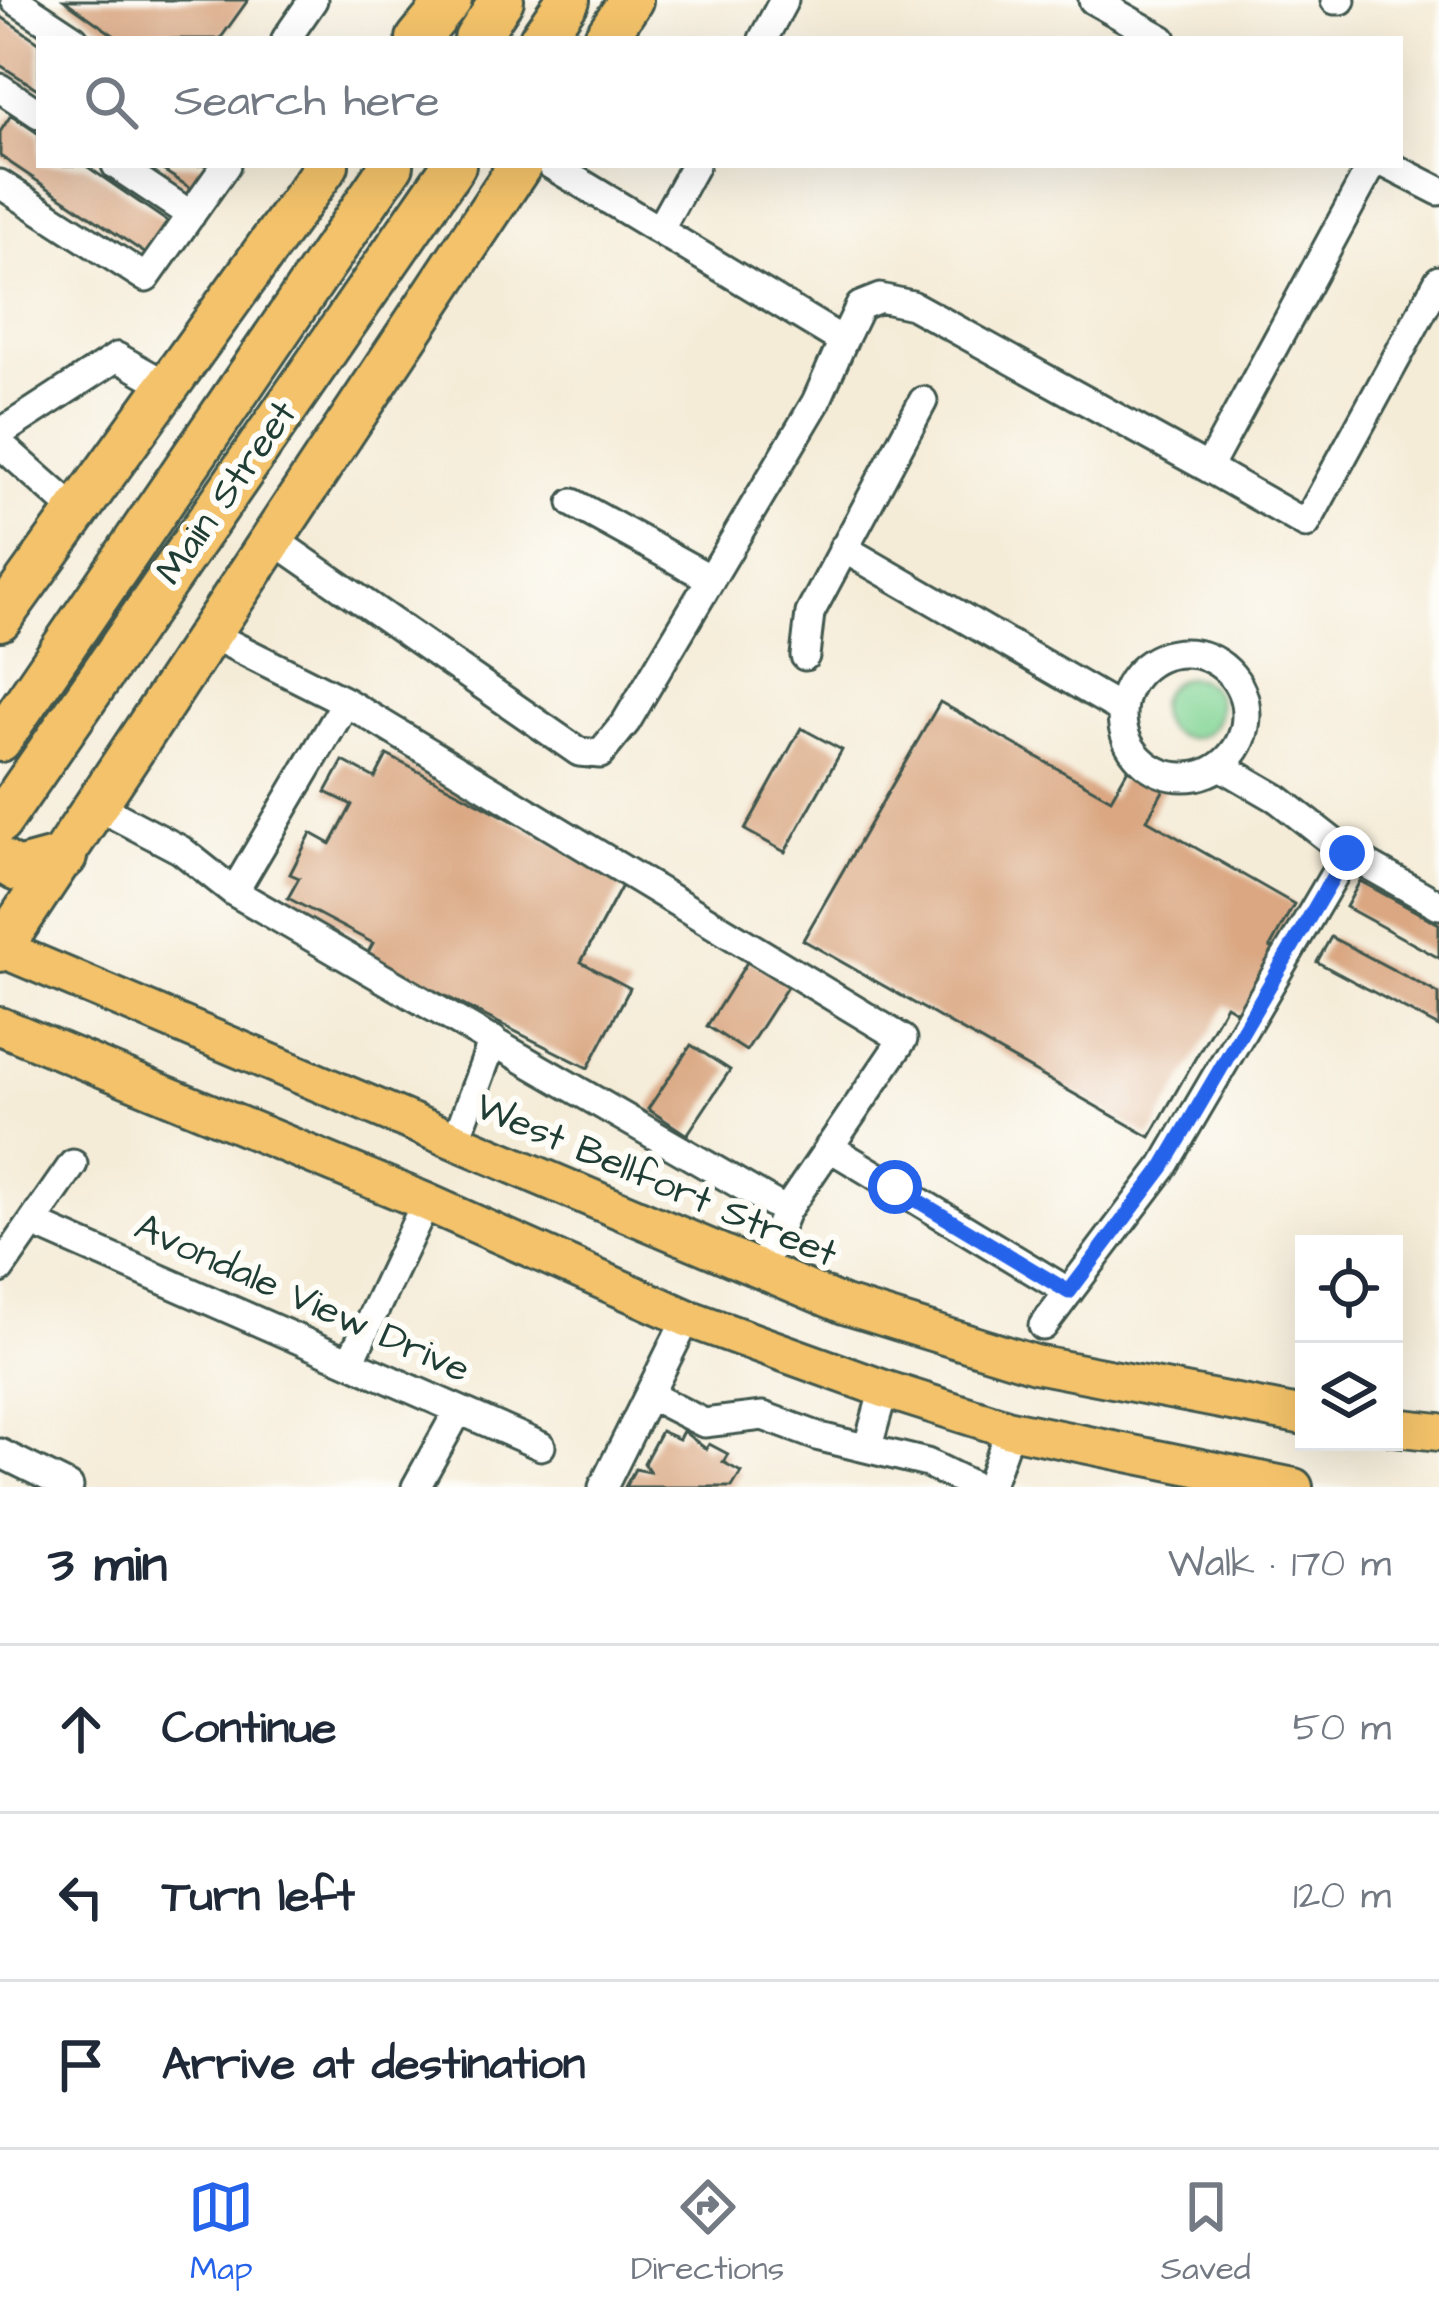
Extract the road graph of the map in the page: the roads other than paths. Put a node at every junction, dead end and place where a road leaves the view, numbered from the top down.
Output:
1 (15, 0) edge
2 (314, 0) edge
3 (450, 0) edge
4 (502, 0) edge
5 (568, 0) edge
6 (632, 0) edge
7 (784, 0) edge
8 (1093, 0) edge
9 (69, 36) edge
10 (288, 36) edge
11 (420, 36) edge
12 (478, 36) edge
13 (543, 36) edge
14 (607, 36) edge
15 (765, 36) edge
16 (1157, 36) edge
17 (0, 88) edge
18 (36, 112) edge
19 (121, 168) edge
20 (224, 168) edge
21 (325, 168) edge
22 (390, 168) edge
23 (452, 168) edge
24 (518, 168) edge
25 (556, 168) edge
26 (692, 168) edge
27 (1370, 168) edge
28 (1394, 168) edge
29 (0, 184) edge
30 (1439, 191) edge
31 (191, 214) junction
32 (660, 228) junction
33 (1439, 280) edge
34 (843, 341) junction
35 (170, 387) junction
36 (923, 401) dead end
37 (0, 433) edge
38 (0, 444) edge
39 (1208, 468) junction
40 (573, 503) dead end
41 (78, 513) junction
42 (274, 540) junction
43 (843, 548) junction
44 (711, 579) junction
45 (0, 619) edge
46 (212, 635) junction
47 (805, 656) dead end
48 (346, 702) junction
49 (1121, 709) junction
50 (0, 740) edge
51 (1221, 766) junction
52 (98, 806) junction
53 (0, 822) edge
54 (1347, 853) junction
55 (65, 857) junction
56 (0, 860) edge
57 (234, 892) junction
58 (1439, 905) edge
59 (0, 949) edge
60 (0, 1026) edge
61 (493, 1040) junction
62 (455, 1143) junction
63 (829, 1148) junction
64 (73, 1164) dead end
65 (426, 1202) junction
66 (786, 1211) junction
67 (33, 1222) junction
68 (0, 1269) edge
69 (760, 1273) junction
70 (1069, 1292) junction
71 (687, 1318) junction
72 (1043, 1326) dead end
73 (908, 1328) junction
74 (350, 1362) junction
75 (884, 1389) junction
76 (649, 1395) junction
77 (458, 1411) junction
78 (1295, 1414) edge
79 (1403, 1428) edge
80 (1010, 1429) junction
81 (1439, 1432) edge
82 (542, 1445) dead end
83 (868, 1446) junction
84 (0, 1453) edge
85 (69, 1487) edge
86 (416, 1487) edge
87 (603, 1487) edge
88 (976, 1487) edge
89 (989, 1487) edge
90 (1294, 1487) edge

1 - 9 street
2 - 10 street
3 - 11 highway
4 - 12 highway
5 - 13 highway
6 - 14 highway
7 - 15 street
8 - 16 street
17 - 18 street
19 - 31 street
20 - 31 street
21 - 35 highway
22 - 50 highway, Main Street
23 - 53 highway, Main Street
24 - 42 highway
25 - 32 street
26 - 32 street
27 - 39 street
28 - 30 street
29 - 31 street
32 - 34 street
33 - 39 street
34 - 39 street
34 - 44 street
35 - 37 street
35 - 41 highway
36 - 43 street
38 - 41 street
40 - 44 street
41 - 45 highway
42 - 44 street
42 - 46 highway
43 - 47 street
43 - 49 street
46 - 48 street
46 - 52 highway
48 - 57 street
48 - 63 street
49 - 51 street
49 - 51 street
51 - 54 street
52 - 55 highway
52 - 57 street
54 - 58 street
54 - 70 street
55 - 56 highway
55 - 59 highway
57 - 61 street
59 - 62 main road, West Bellfort Street
60 - 65 main road
61 - 62 street
61 - 66 street
62 - 65 main road
62 - 69 main road, West Bellfort Street
63 - 66 street
63 - 70 street
64 - 67 street
65 - 71 main road
65 - 74 street
66 - 69 street
67 - 68 street
67 - 74 street, Avondale View Drive
69 - 73 main road, West Bellfort Street
70 - 72 street
71 - 75 main road
71 - 76 street
73 - 75 main road
73 - 78 main road, West Bellfort Street
74 - 77 street, Avondale View Drive
75 - 80 main road
75 - 83 street
76 - 83 street
76 - 87 street
77 - 82 street, Avondale View Drive
77 - 86 street
79 - 81 main road
80 - 89 street
80 - 90 main road
83 - 88 street
84 - 85 street

